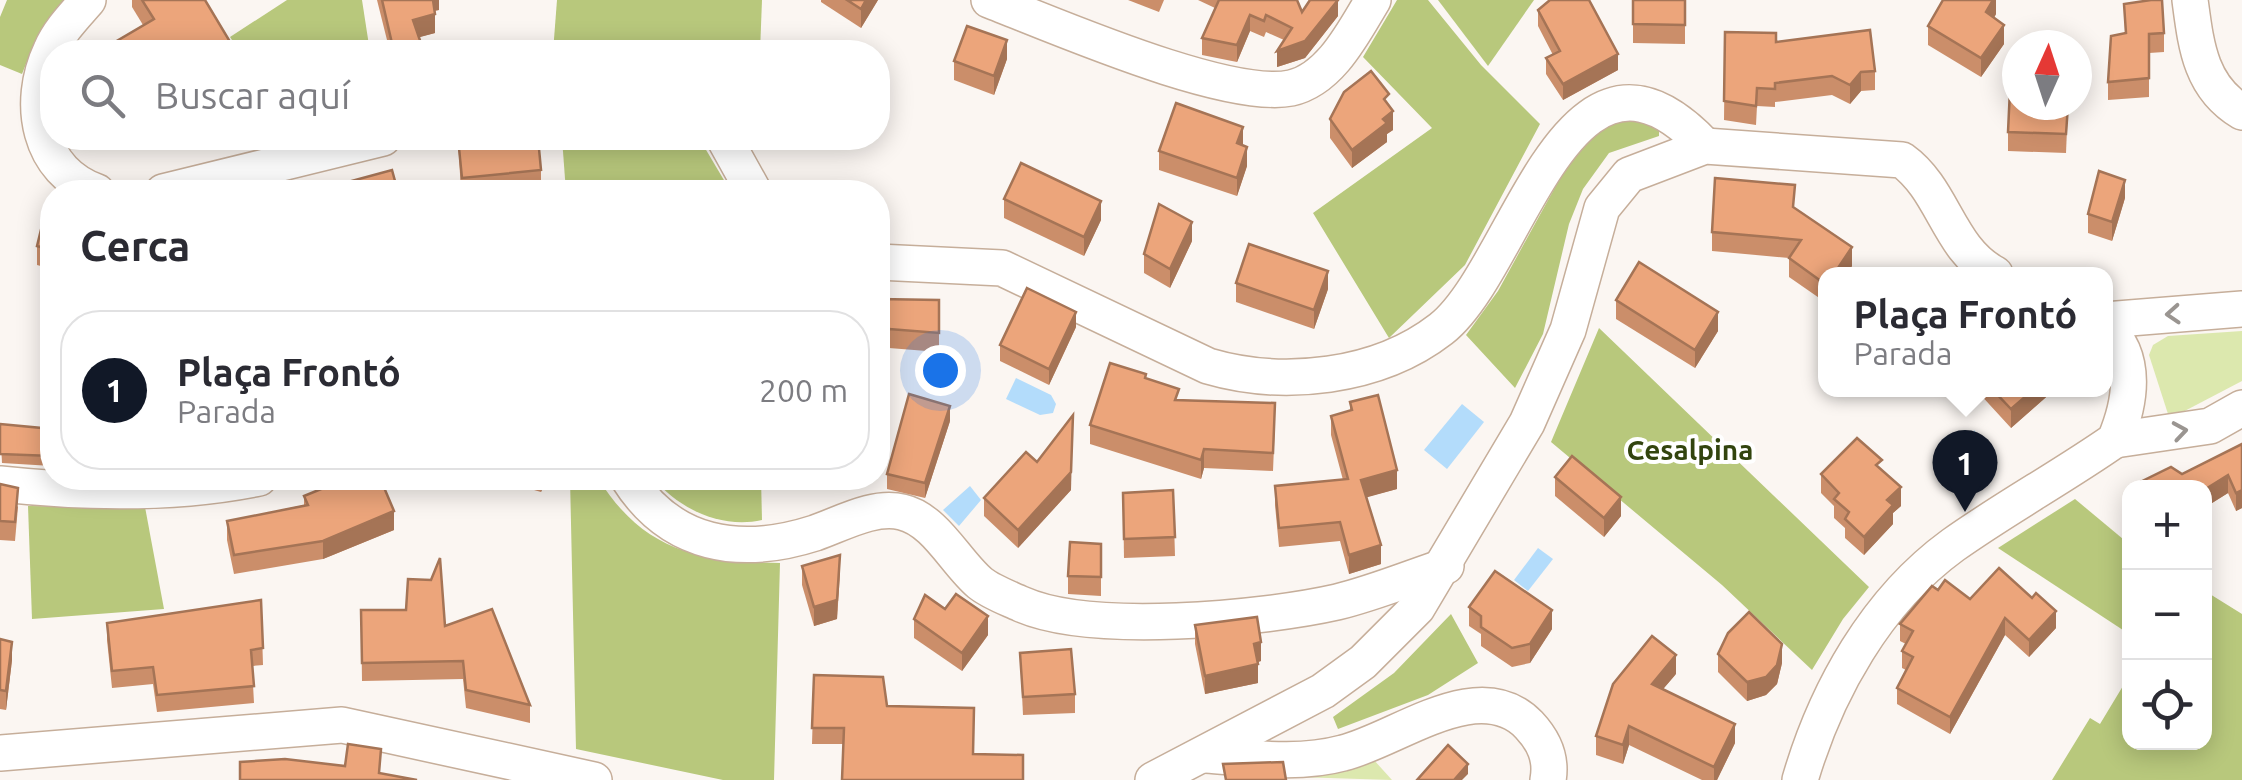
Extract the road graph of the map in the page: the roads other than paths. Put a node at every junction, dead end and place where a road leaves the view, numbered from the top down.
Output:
1 (88, 0) edge
2 (989, 0) edge
3 (1373, 0) edge
4 (2190, 0) edge
5 (57, 40) edge
6 (40, 77) edge
7 (2242, 112) edge
8 (40, 127) edge
9 (1705, 146) junction
10 (48, 150) edge
11 (334, 150) edge
12 (731, 150) edge
13 (71, 180) edge
14 (212, 180) edge
15 (747, 180) edge
16 (890, 263) edge
17 (1986, 267) edge
18 (2242, 308) edge
19 (2113, 323) edge
20 (2113, 334) edge
21 (2242, 408) edge
22 (2114, 440) junction
23 (0, 484) edge
24 (40, 486) edge
25 (635, 490) edge
26 (1446, 566) junction
27 (0, 753) edge
28 (1205, 755) junction
29 (594, 780) edge
30 (1153, 780) edge
31 (1548, 780) edge
32 (1800, 780) edge

1 - 5 street
2 - 3 street
4 - 7 street
6 - 8 street
9 - 16 street
9 - 17 street
9 - 26 street
10 - 13 street
11 - 14 street
12 - 15 street
18 -> 19 street
20 - 22 street
22 -> 21 street
22 - 32 street
23 - 24 street
25 - 26 street
26 - 28 street
27 - 29 street
28 - 30 street
28 - 31 street

